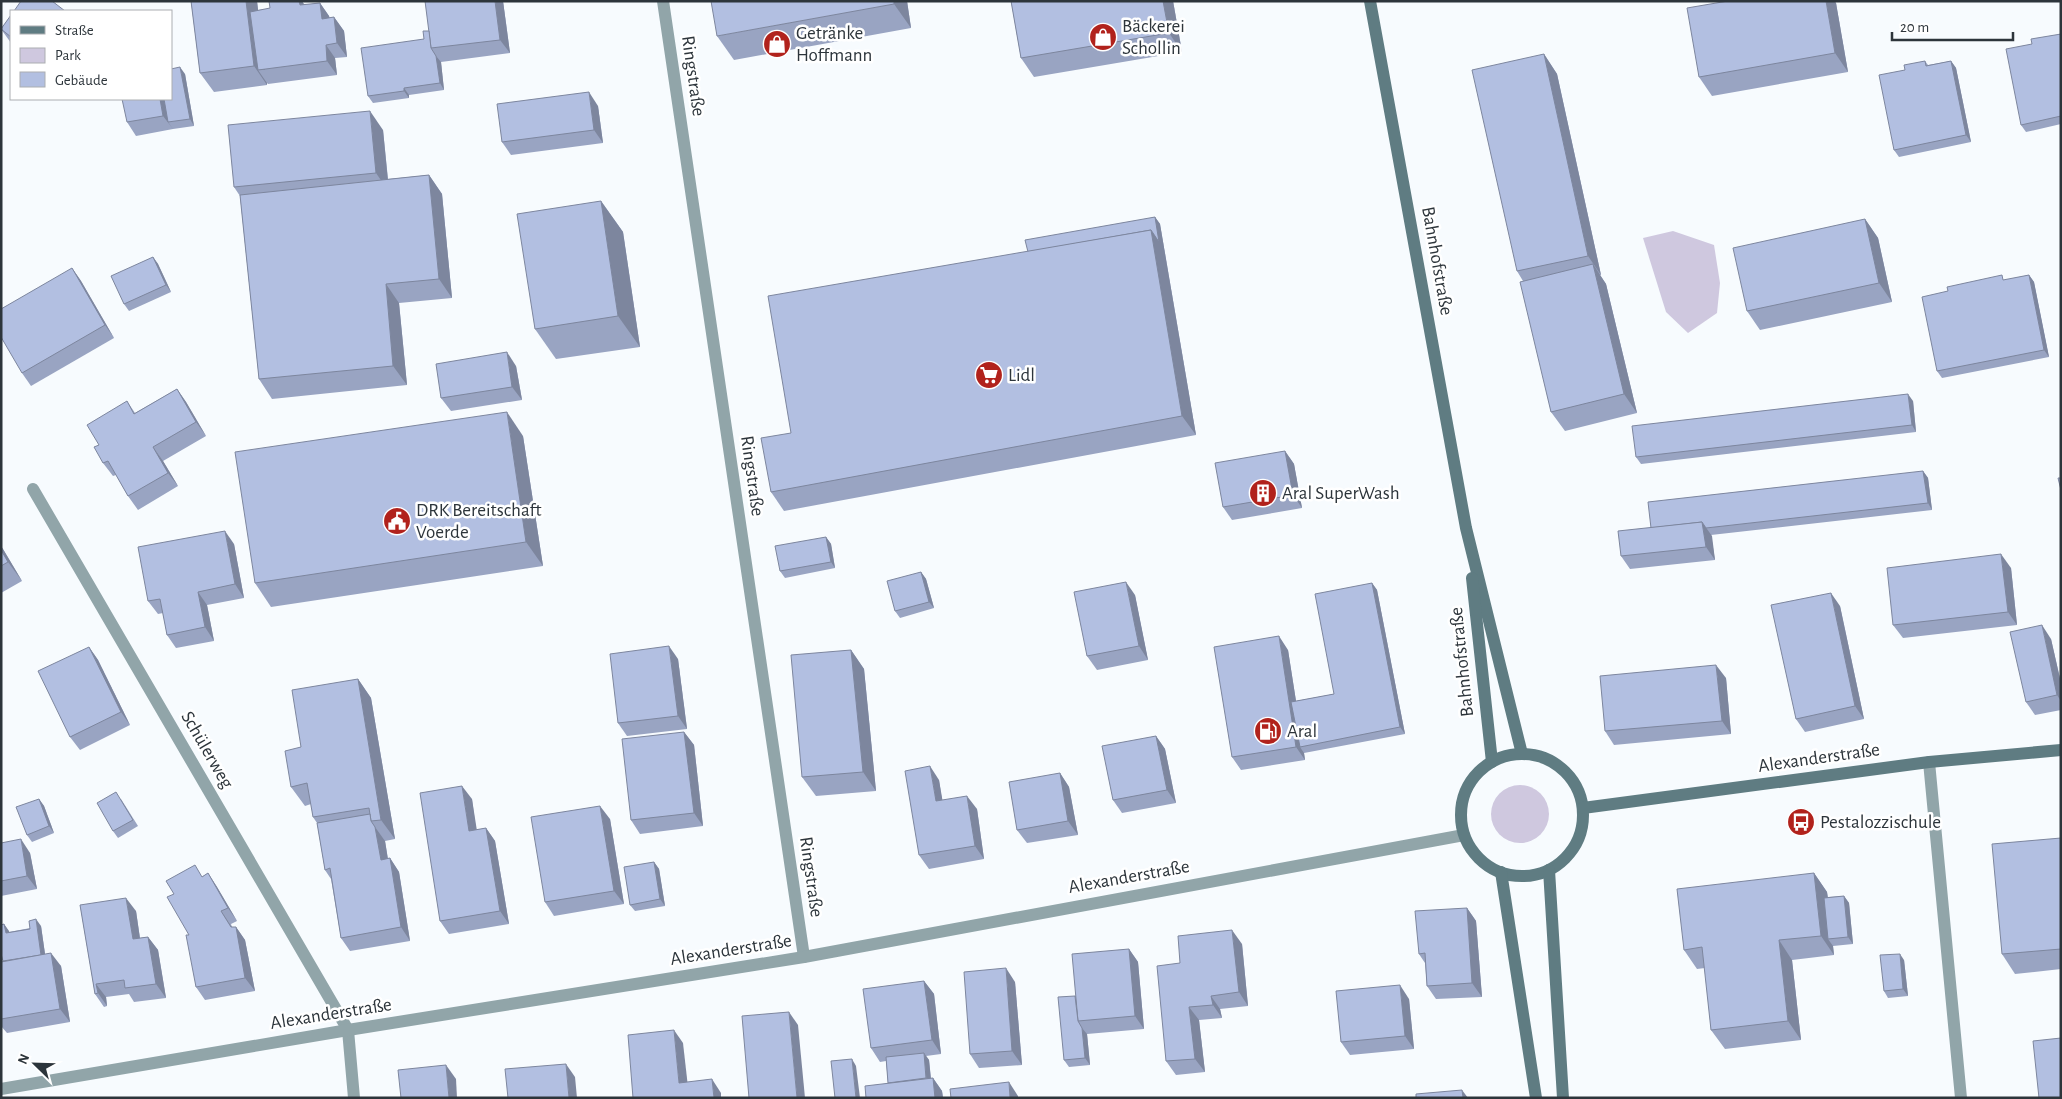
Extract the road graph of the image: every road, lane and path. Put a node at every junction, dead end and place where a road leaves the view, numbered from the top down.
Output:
1 (663, 1) edge
2 (1370, 1) edge
3 (33, 489) dead end
4 (1466, 528) junction
5 (2061, 750) edge
6 (1522, 754) junction
7 (1492, 762) junction
8 (1929, 762) junction
9 (1583, 808) junction
10 (1464, 835) junction
11 (1549, 870) junction
12 (1500, 872) junction
13 (804, 957) junction
14 (348, 1030) junction
15 (1, 1089) edge
16 (354, 1098) edge
17 (1536, 1098) edge
18 (1563, 1098) edge
19 (1962, 1098) edge

1 - 13 street, Ringstraße
2 - 4 street, Bahnhofstraße
3 - 14 street, Schülerweg
4 - 6 street, Bahnhofstraße
4 - 7 street, Bahnhofstraße
5 - 8 street, Alexanderstraße
6 - 7 street
6 - 9 street
7 - 10 street
8 - 9 street, Alexanderstraße
8 - 19 street
9 - 11 street
10 - 12 street
10 - 13 street, Alexanderstraße
11 - 12 street
11 - 18 street
12 - 17 street
13 - 14 street, Alexanderstraße
14 - 15 street, Alexanderstraße
14 - 16 street

